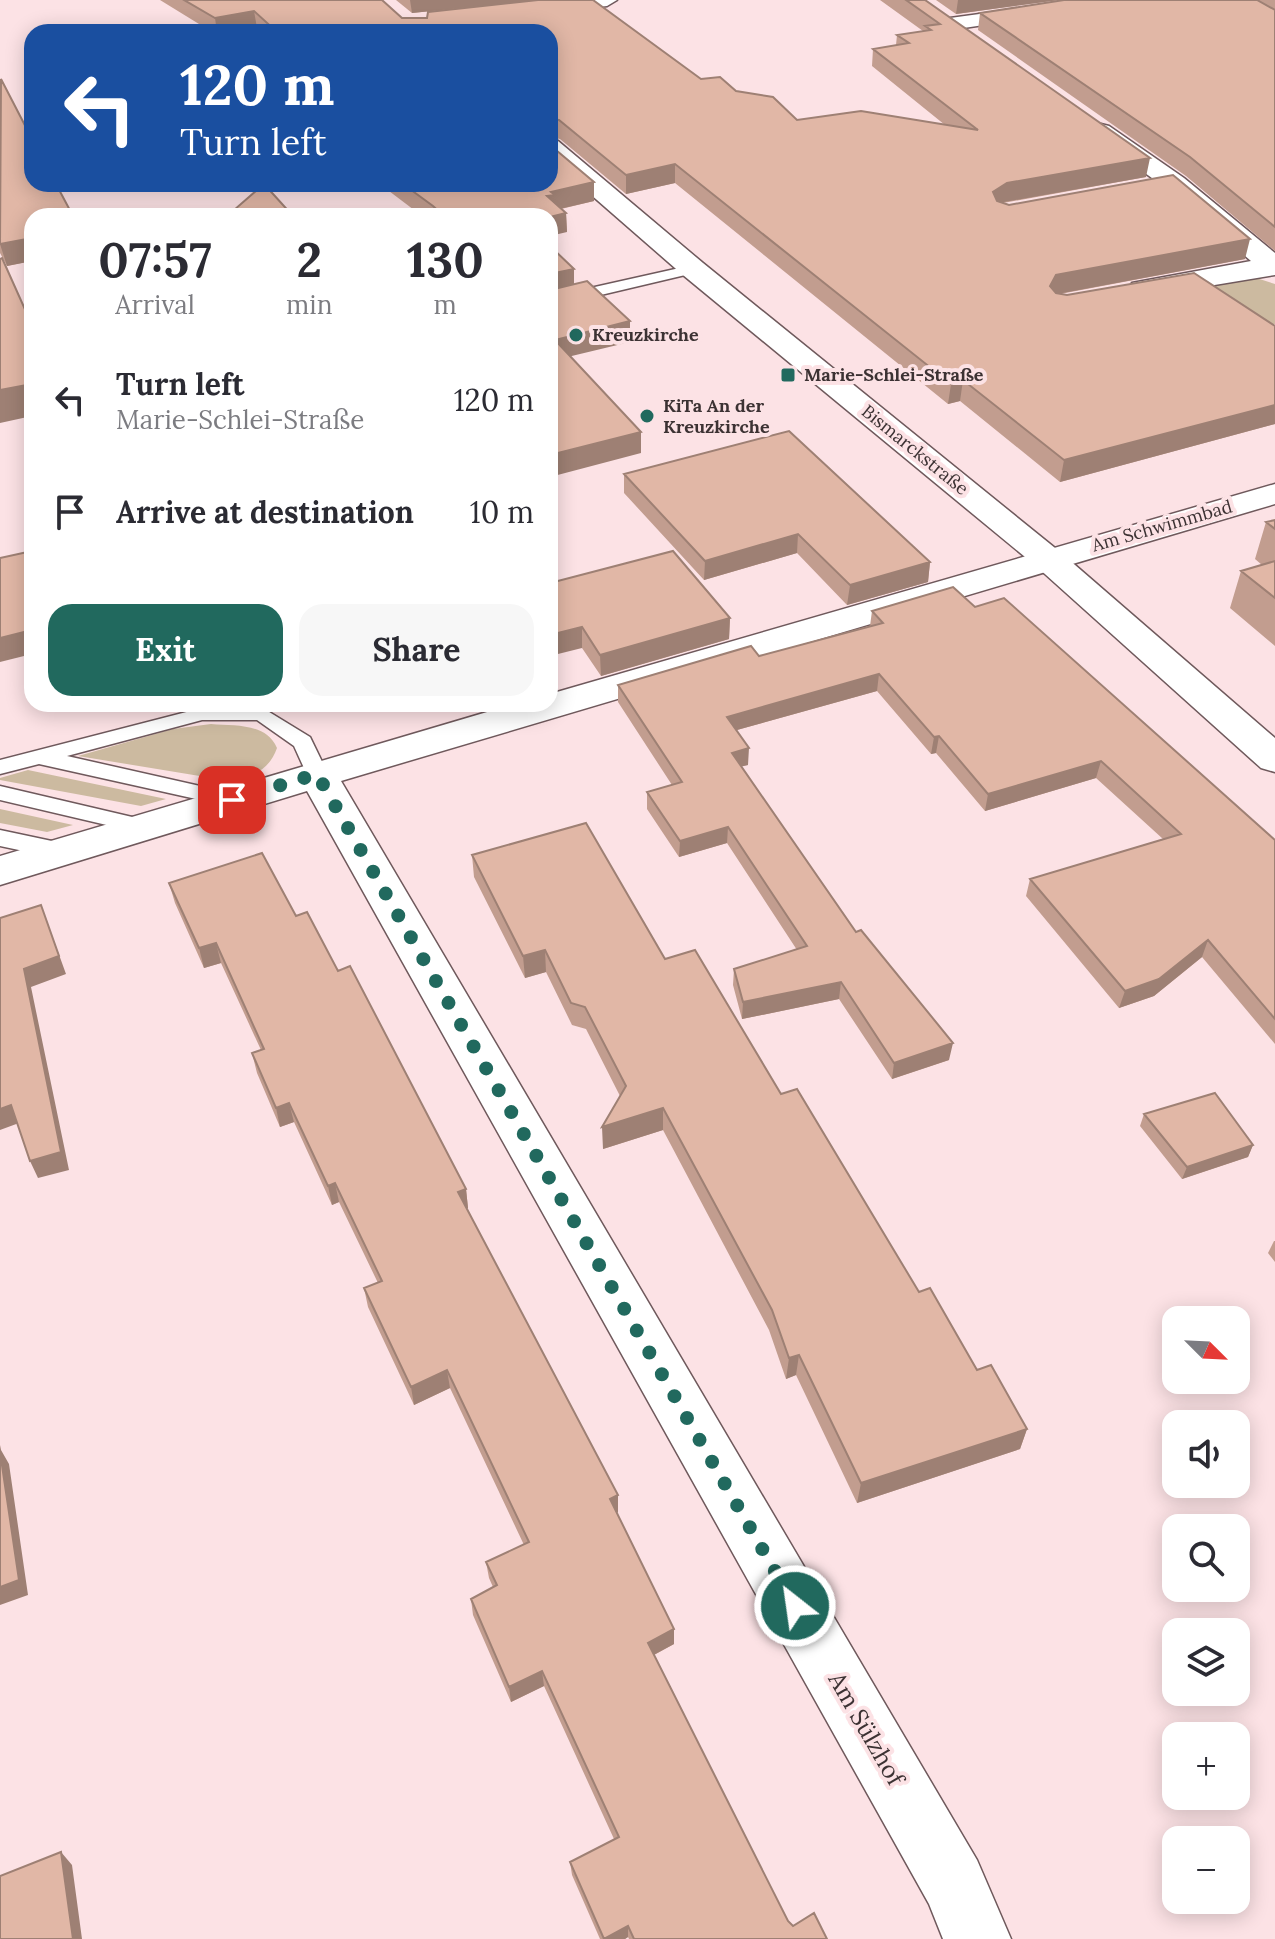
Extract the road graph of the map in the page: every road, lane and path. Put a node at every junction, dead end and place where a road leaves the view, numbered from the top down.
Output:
1 (607, 0) edge
2 (930, 9) edge
3 (1059, 9) edge
4 (513, 11) edge
5 (950, 24) junction
6 (975, 41) edge
7 (1087, 121) edge
8 (558, 153) edge
9 (1175, 183) junction
10 (1144, 188) edge
11 (1274, 266) edge
12 (693, 269) junction
13 (1123, 293) edge
14 (558, 300) edge
15 (1275, 494) edge
16 (1048, 559) junction
17 (558, 703) edge
18 (528, 712) edge
19 (38, 757) junction
20 (1275, 759) edge
21 (0, 767) edge
22 (317, 774) junction
23 (0, 793) edge
24 (232, 800) junction
25 (145, 827) junction
26 (0, 838) edge
27 (66, 852) junction
28 (0, 871) edge
29 (977, 1939) edge

1 - 4 street
2 - 5 street
3 - 5 street
5 - 6 street
7 - 9 street
8 - 12 street, Bismarckstraße
9 - 10 street
9 - 11 street
11 - 13 street
12 - 14 lane
12 - 16 street, Bismarckstraße
15 - 16 street, Am Schwimmbad
16 - 17 street
16 - 20 street, Bismarckstraße
18 - 22 street
19 - 21 lane
19 - 22 lane
19 - 24 lane
22 - 24 street
22 - 29 street, Am Sülzhof
23 - 25 lane
24 - 25 street
25 - 27 street
26 - 27 lane
27 - 28 street

